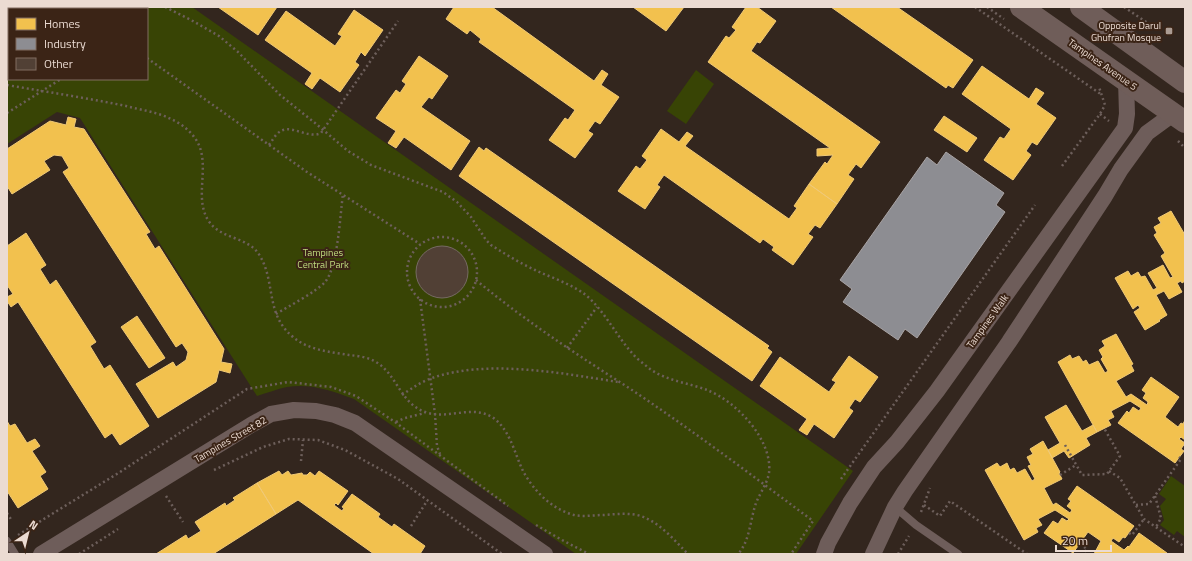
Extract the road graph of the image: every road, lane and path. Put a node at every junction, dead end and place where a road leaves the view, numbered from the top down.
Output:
1 (165, 7) edge
2 (975, 7) edge
3 (1020, 7) edge
4 (1081, 7) edge
5 (1124, 7) edge
6 (398, 21) dead end
7 (1154, 28) dead end
8 (148, 59) edge
9 (1179, 78) edge
10 (60, 80) edge
11 (1126, 80) junction
12 (7, 85) edge
13 (43, 91) junction
14 (7, 113) edge
15 (1179, 118) edge
16 (323, 130) junction
17 (269, 144) junction
18 (1062, 166) dead end
19 (343, 194) junction
20 (1035, 205) dead end
21 (420, 244) junction
22 (476, 280) junction
23 (420, 299) junction
24 (597, 307) junction
25 (276, 314) junction
26 (568, 348) junction
27 (430, 379) junction
28 (620, 383) junction
29 (402, 395) junction
30 (426, 412) junction
31 (435, 414) junction
32 (395, 422) dead end
33 (1104, 428) dead end
34 (168, 440) dead end
35 (302, 440) junction
36 (1065, 445) dead end
37 (440, 454) dead end
38 (1179, 457) dead end
39 (301, 461) dead end
40 (1076, 465) junction
41 (213, 470) dead end
42 (1109, 471) junction
43 (1060, 475) dead end
44 (841, 479) dead end
45 (157, 482) junction
46 (765, 485) junction
47 (174, 493) dead end
48 (1154, 496) junction
49 (167, 498) junction
50 (427, 501) junction
51 (161, 502) dead end
52 (924, 505) dead end
53 (1136, 505) junction
54 (895, 507) junction
55 (7, 513) edge
56 (1144, 518) junction
57 (12, 521) dead end
58 (183, 522) dead end
59 (123, 526) dead end
60 (411, 526) dead end
61 (1156, 527) junction
62 (1129, 533) dead end
63 (7, 542) edge
64 (1080, 544) dead end
65 (1185, 547) edge
66 (15, 554) edge
67 (41, 554) edge
68 (79, 554) edge
69 (502, 554) edge
70 (545, 554) edge
71 (688, 554) edge
72 (738, 554) edge
73 (791, 554) edge
74 (824, 554) edge
75 (873, 554) edge
76 (958, 554) edge
77 (1027, 554) edge
78 (1083, 554) edge

1 - 16 path
2 - 18 path
3 - 11 main road, Tampines Avenue 5
4 - 9 main road
5 - 7 path
6 - 16 path
8 - 17 path
9 - 15 main road
10 - 13 path
11 - 15 main road, Tampines Avenue 5
11 - 74 street, Tampines Walk
12 - 13 path
13 - 14 path
13 - 25 path
15 - 54 street
16 - 17 path
16 - 24 path
17 - 19 path
19 - 21 path
19 - 25 path
20 - 44 path
21 - 22 path
21 - 23 path
22 - 23 path
22 - 26 path
23 - 27 path
24 - 26 path
24 - 46 path
25 - 29 path
26 - 28 path
27 - 28 path
27 - 29 path
27 - 31 path
28 - 46 path
29 - 30 path
30 - 31 path
30 - 32 path
31 - 37 path
31 - 71 path
33 - 42 path
34 - 63 path
35 - 39 path
35 - 41 path
35 - 50 path
36 - 40 path
38 - 48 path
40 - 42 path
40 - 43 path
42 - 53 path
45 - 49 path
45 - 67 street, Tampines Street 82
45 - 70 street, Tampines Street 82
46 - 72 path
46 - 73 path
47 - 49 path
48 - 53 path
48 - 61 path
49 - 51 path
49 - 58 path
50 - 60 path
50 - 69 path
52 - 77 path
53 - 56 path
54 - 75 street
54 - 76 lane
55 - 57 path
56 - 61 path
56 - 62 path
59 - 68 path
61 - 65 path
63 - 66 lane
64 - 78 path

